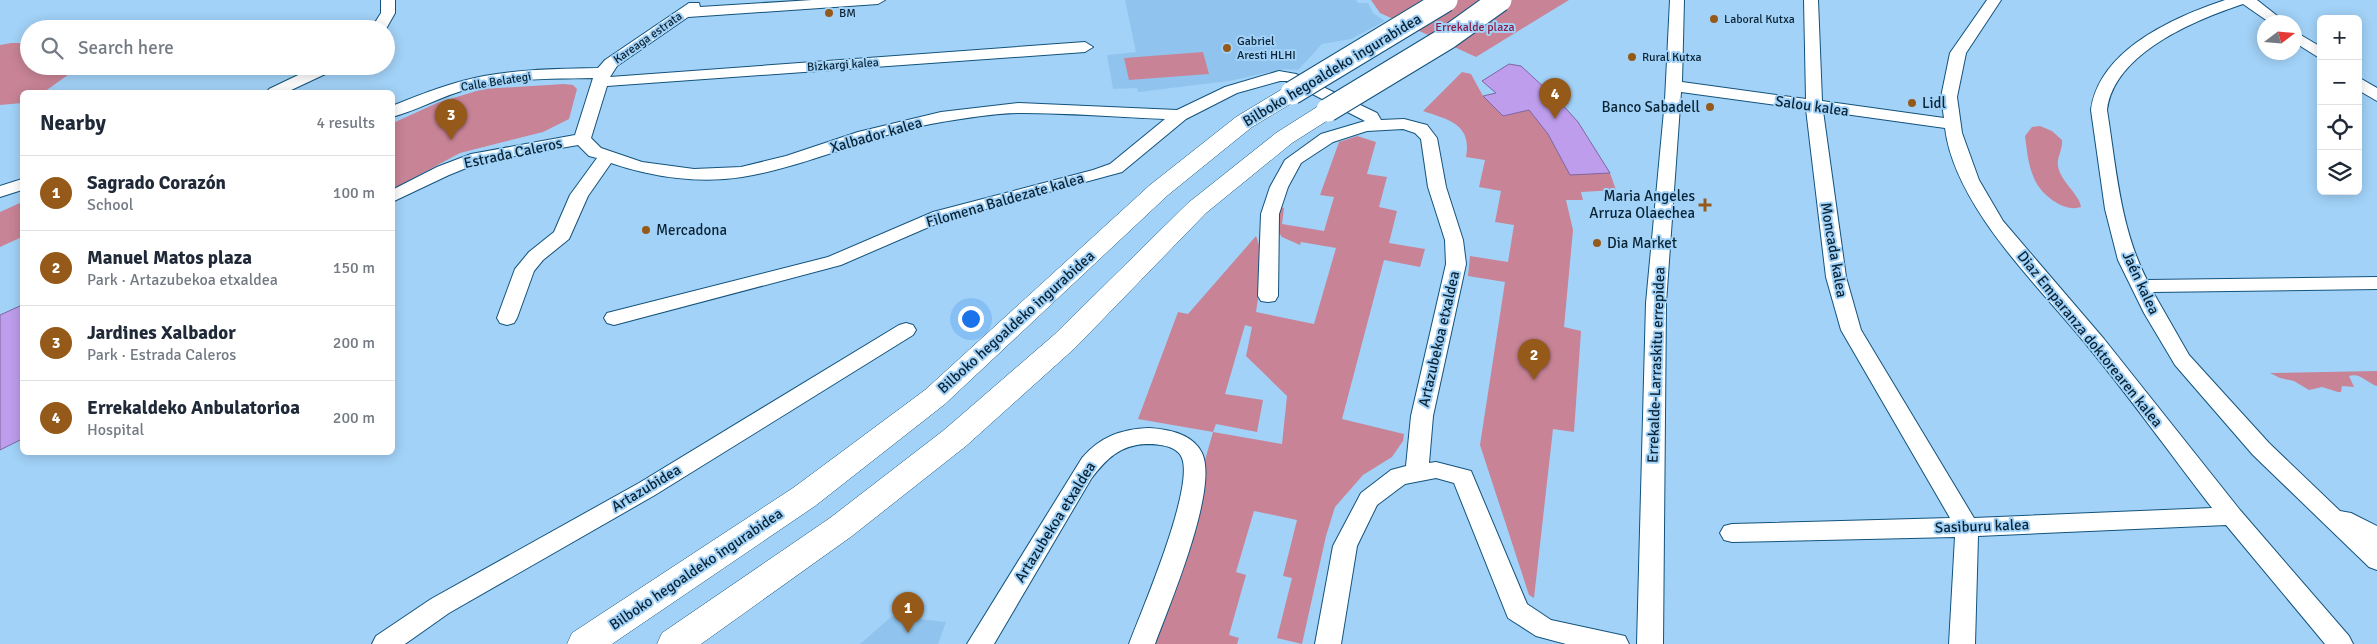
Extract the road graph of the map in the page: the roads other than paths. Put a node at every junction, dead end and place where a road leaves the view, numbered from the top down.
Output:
1 (388, 0) edge
2 (703, 0) edge
3 (878, 0) edge
4 (1446, 0) edge
5 (1500, 0) edge
6 (1677, 0) edge
7 (1811, 0) edge
8 (2200, 0) edge
9 (2239, 0) edge
10 (2248, 0) edge
11 (1990, 1) edge
12 (2219, 6) junction
13 (684, 13) junction
14 (2268, 15) edge
15 (384, 20) edge
16 (2302, 41) edge
17 (1085, 48) dead end
18 (2317, 51) edge
19 (311, 75) edge
20 (602, 77) junction
21 (2362, 85) edge
22 (1674, 86) junction
23 (279, 90) edge
24 (2377, 96) edge
25 (1814, 106) junction
26 (395, 111) edge
27 (1180, 115) junction
28 (1952, 124) junction
29 (1375, 125) junction
30 (582, 139) junction
31 (608, 156) junction
32 (20, 185) edge
33 (0, 192) edge
34 (395, 195) edge
35 (2377, 283) edge
36 (2140, 286) junction
37 (1268, 296) dead end
38 (506, 318) dead end
39 (614, 318) dead end
40 (906, 330) dead end
41 (1417, 473) junction
42 (2323, 510) junction
43 (2232, 516) junction
44 (1967, 528) junction
45 (1732, 533) dead end
46 (2377, 535) edge
47 (2377, 560) edge
48 (385, 644) edge
49 (584, 644) edge
50 (674, 644) edge
51 (980, 644) edge
52 (1142, 644) edge
53 (1328, 644) edge
54 (1616, 644) edge
55 (1650, 644) edge
56 (1962, 644) edge
57 (2340, 644) edge

1 - 15 street
2 - 13 street, Kareaga estrata
3 - 13 street
4 - 49 highway, Bilboko hegoaldeko ingurabidea, bridge
5 - 50 highway, bridge
6 - 22 street, Errekalde-Larraskitu errepidea
7 - 25 street, Moncada kalea
8 - 12 street
9 - 12 street, Jaén kalea
10 - 14 street
11 - 28 street, Diaz Emparanza doktorearen kalea
12 - 36 street, Jaén kalea
13 - 20 street, Kareaga estrata
16 - 18 street
17 - 20 street, Bizkargi kalea
19 - 23 street
20 - 26 street, Calle Belategi
20 - 30 street, Kareaga estrata
21 - 24 street
22 - 25 street, Salou kalea
22 - 55 street, Errekalde-Larraskitu errepidea
25 - 28 street, Salou kalea
25 - 44 street, Moncada kalea
27 - 29 street, Filomena Baldezate kalea
27 - 31 street, Xalbador kalea
27 - 39 street, Filomena Baldezate kalea
28 - 43 street, Diaz Emparanza doktorearen kalea
29 - 37 street, Artazubekoa etxaldea
29 - 41 street, Artazubekoa etxaldea
30 - 31 street, Xalbador kalea
30 - 34 street, Estrada Caleros
31 - 38 street
32 - 33 street
35 - 36 street
36 - 42 street, Jaén kalea
40 - 48 street, Artazubidea
41 - 53 street
41 - 54 street
42 - 46 street
42 - 47 street, Jaén kalea
43 - 44 street, Sasiburu kalea
43 - 57 street, Diaz Emparanza doktorearen kalea
44 - 45 street, Sasiburu kalea
44 - 56 street
51 - 52 street, Artazubekoa etxaldea

